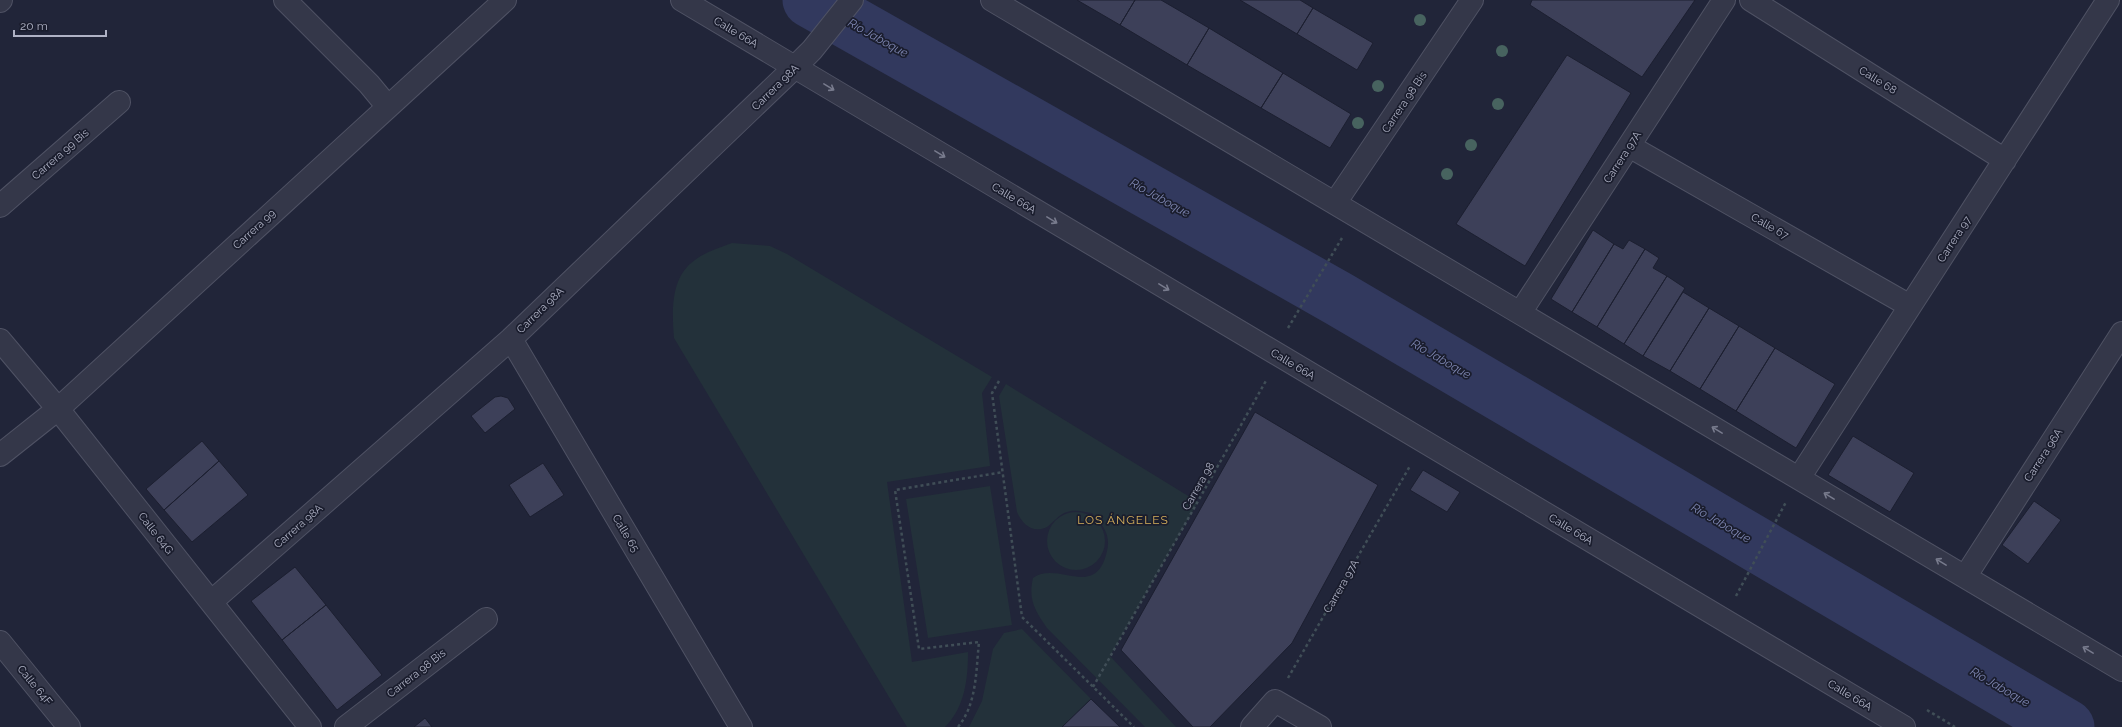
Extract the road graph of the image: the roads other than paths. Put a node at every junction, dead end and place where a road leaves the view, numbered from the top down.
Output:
1 (285, 0) edge
2 (505, 0) edge
3 (682, 0) edge
4 (852, 0) edge
5 (992, 0) edge
6 (1472, 0) edge
7 (1724, 0) edge
8 (1751, 0) edge
9 (2108, 0) edge
10 (795, 68) junction
11 (119, 102) dead end
12 (388, 107) junction
13 (1629, 146) junction
14 (2005, 160) junction
15 (1335, 203) junction
16 (0, 206) edge
17 (1910, 306) junction
18 (1520, 313) junction
19 (2122, 333) edge
20 (511, 339) junction
21 (0, 340) edge
22 (58, 409) junction
23 (0, 455) edge
24 (1799, 478) junction
25 (1965, 577) junction
26 (211, 602) junction
27 (486, 619) dead end
28 (0, 642) edge
29 (2122, 670) edge
30 (69, 727) edge
31 (310, 727) edge
32 (346, 727) edge
33 (742, 727) edge
34 (1252, 727) edge
35 (1320, 727) edge
36 (1904, 727) edge

1 - 12 street
2 - 12 street, Carrera 99
3 - 10 street, Calle 66A
4 - 10 street, Carrera 98A
5 - 15 street
6 - 15 street, Carrera 98 Bis
7 - 13 street, Carrera 97A
8 - 14 street, Calle 68
9 - 14 street, Carrera 97
10 - 20 street, Carrera 98A
10 -> 36 street, Calle 66A
11 - 16 street, Carrera 99 Bis
12 - 22 street, Carrera 99
13 - 17 street, Calle 67
13 - 18 street, Carrera 97A
14 - 17 street, Carrera 97
15 - 18 street
17 - 24 street, Carrera 97
24 -> 18 street
19 - 25 street, Carrera 96A
20 - 26 street, Carrera 98A
20 - 33 street, Calle 65
21 - 22 street, Calle 64G
22 - 23 street, Carrera 99
22 - 26 street, Calle 64G
25 -> 24 street
29 -> 25 street
26 - 31 street, Calle 64G
27 - 32 street, Carrera 98 Bis
28 - 30 street, Calle 64F
34 - 35 street

